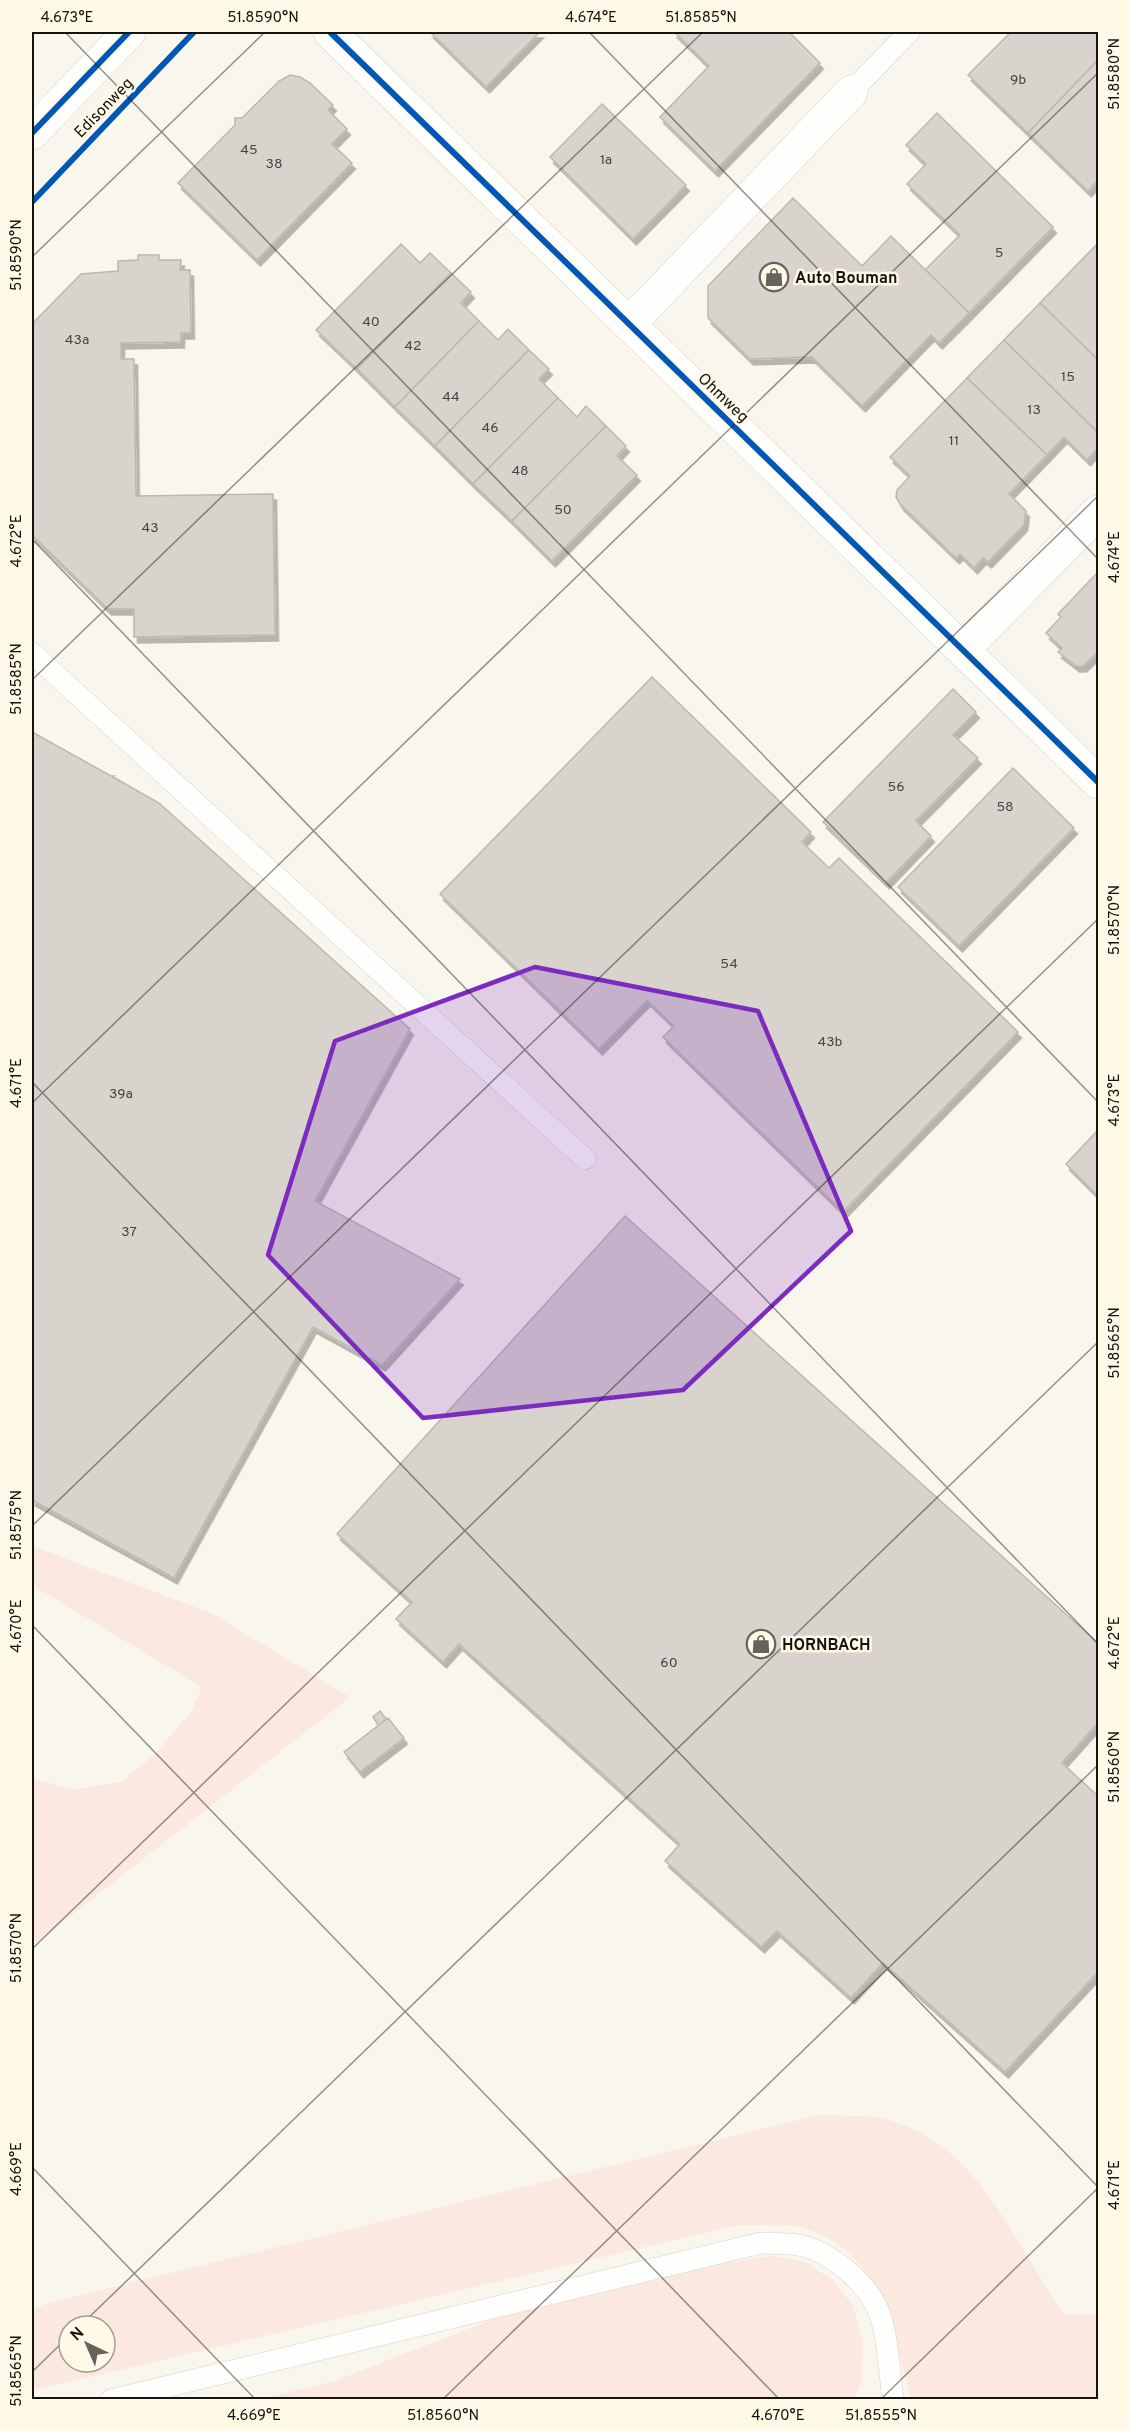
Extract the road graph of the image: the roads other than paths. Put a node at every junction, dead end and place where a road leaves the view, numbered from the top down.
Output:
1 (129, 32) edge
2 (330, 32) edge
3 (909, 32) edge
4 (851, 92) joint
5 (32, 133) edge
6 (629, 324) junction
7 (1098, 512) edge
8 (963, 650) junction
9 (32, 652) edge
10 (1098, 782) edge
11 (585, 1158) dead end
12 (176, 2384) junction
13 (111, 2400) edge
14 (153, 2400) edge
15 (893, 2400) edge

1 - 5 street, Edisonweg
2 - 6 street, Ohmweg
3 - 4 lane
4 - 6 street
6 - 8 street, Ohmweg
7 - 8 street
8 - 10 street, Ohmweg
9 - 11 lane
12 - 13 lane
12 - 14 lane
12 - 15 lane

